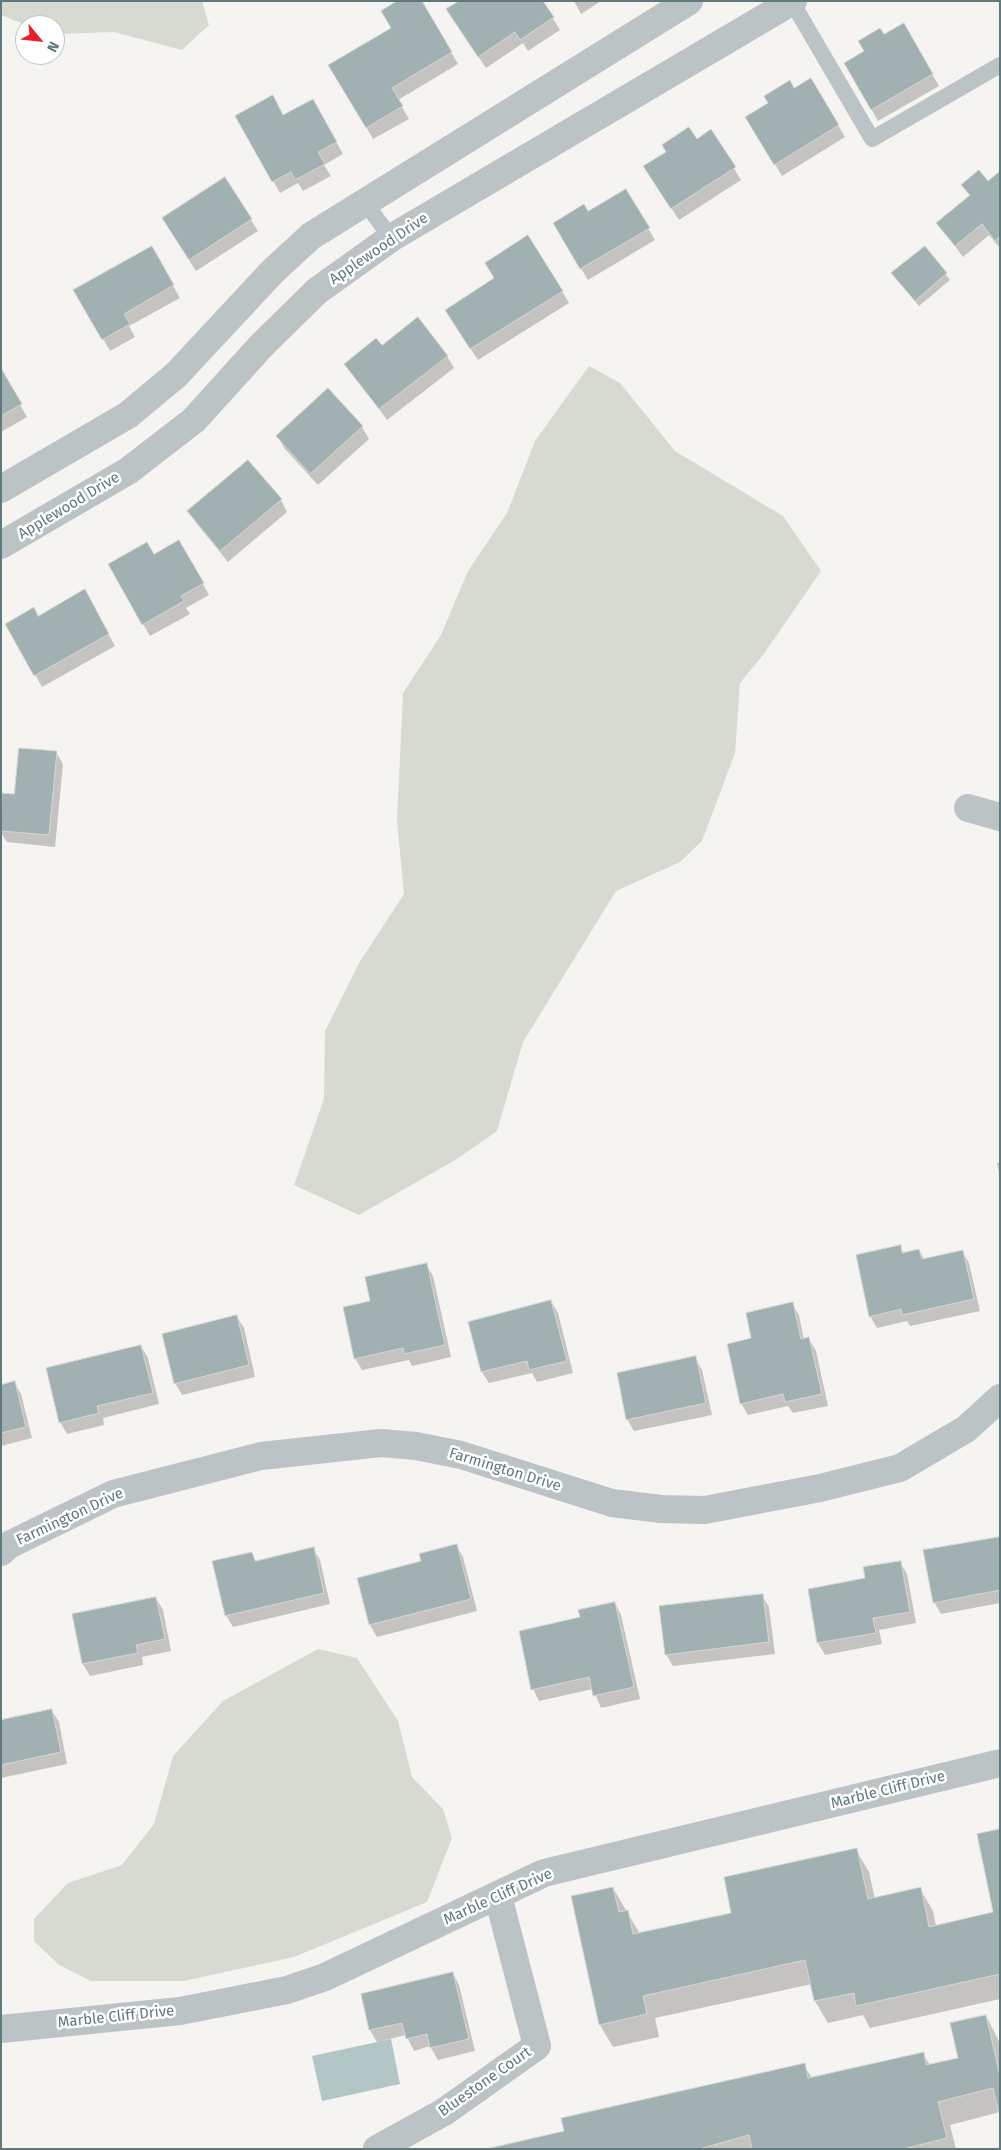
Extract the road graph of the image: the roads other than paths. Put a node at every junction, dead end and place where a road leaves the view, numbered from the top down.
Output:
1 (689, 1) edge
2 (792, 2) edge
3 (1000, 65) edge
4 (364, 201) junction
5 (391, 238) junction
6 (1, 489) edge
7 (1, 545) edge
8 (968, 808) dead end
9 (1000, 817) edge
10 (1000, 1398) edge
11 (1, 1552) edge
12 (1000, 1763) edge
13 (498, 1896) junction
14 (1, 2029) edge
15 (376, 2149) edge

1 - 4 street
2 - 3 lane
2 - 5 street, Applewood Drive
4 - 5 lane
4 - 6 street
5 - 7 street, Applewood Drive
8 - 9 street
10 - 11 street, Farmington Drive
12 - 13 street, Marble Cliff Drive
13 - 14 street, Marble Cliff Drive
13 - 15 street, Bluestone Court

